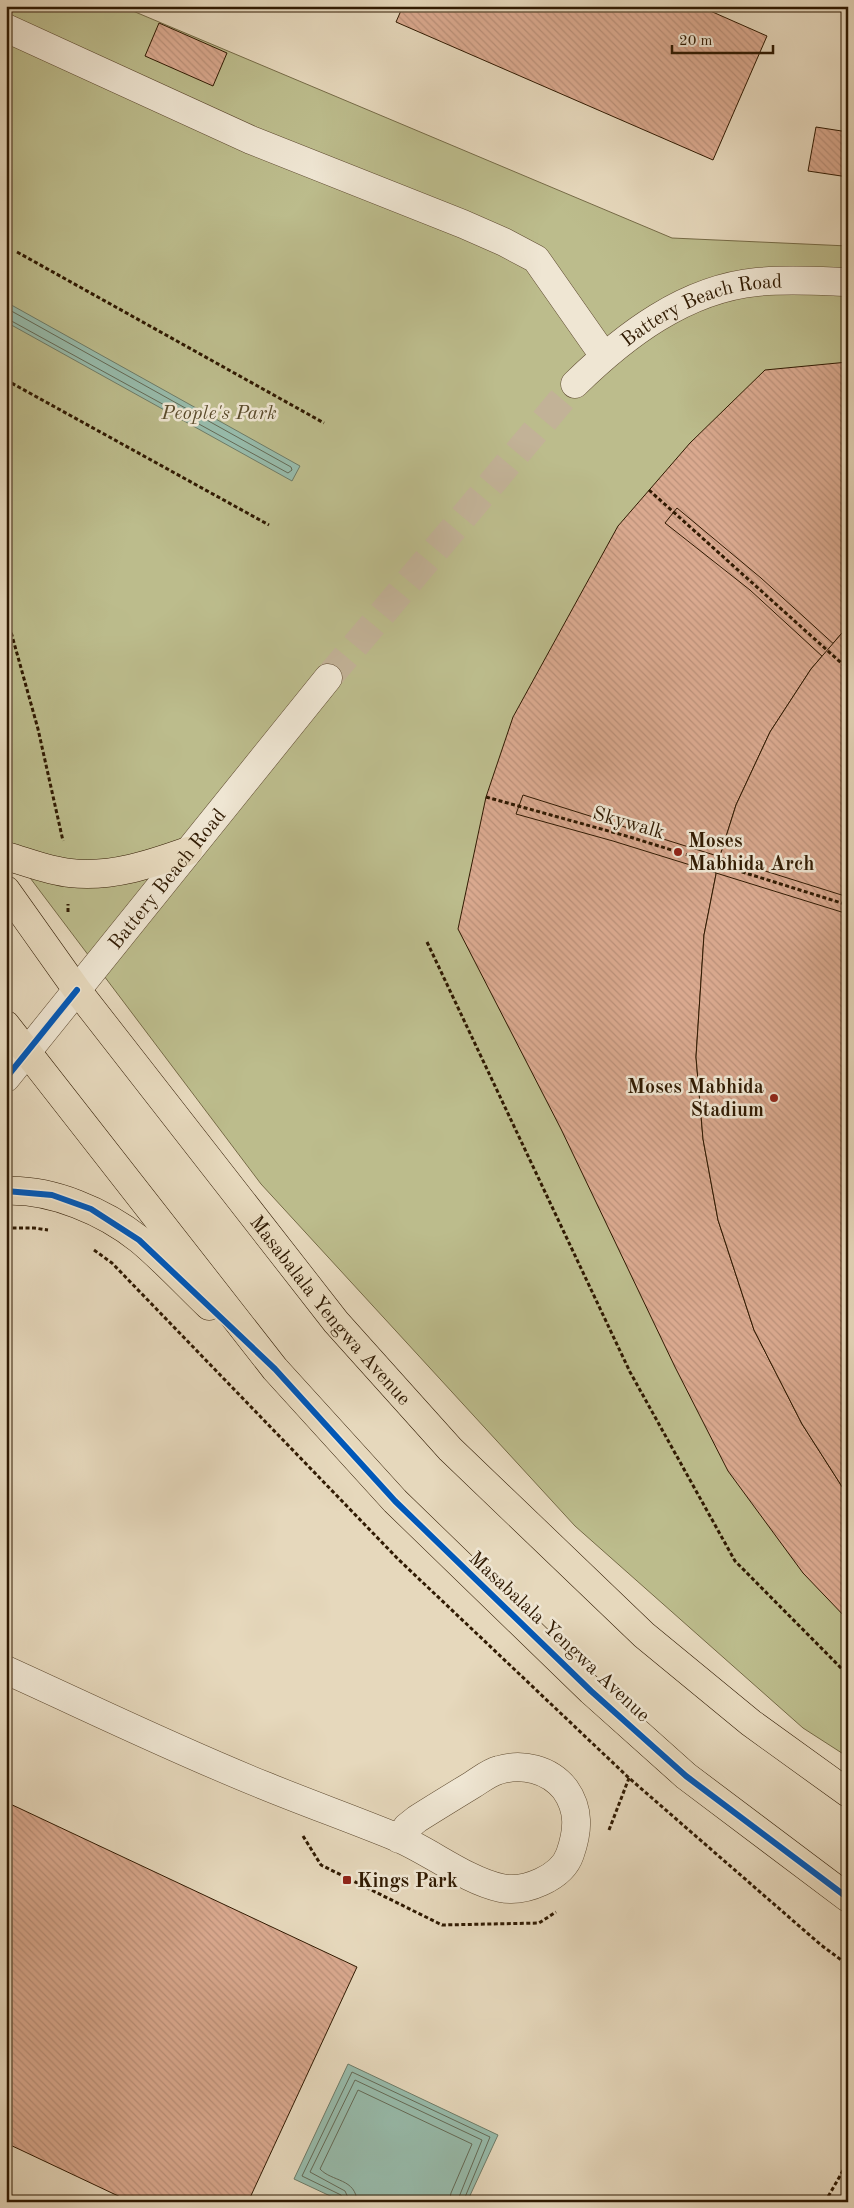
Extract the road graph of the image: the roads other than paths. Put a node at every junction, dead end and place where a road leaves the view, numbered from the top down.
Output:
1 (6, 28) edge
2 (848, 282) edge
3 (604, 356) junction
4 (575, 384) tunnel mouth
5 (328, 678) tunnel mouth
6 (188, 851) junction
7 (6, 856) edge
8 (6, 890) edge
9 (78, 990) junction
10 (6, 1025) edge
11 (28, 1052) junction
12 (6, 1078) edge
13 (6, 1191) edge
14 (276, 1369) junction
15 (6, 1670) edge
16 (848, 1793) edge
17 (399, 1839) junction
18 (848, 1898) edge

1 - 3 street
2 - 3 street, Battery Beach Road
3 - 4 street, Battery Beach Road
5 - 6 street, Battery Beach Road
6 - 7 main road
6 - 9 street, Battery Beach Road
8 - 9 main road, Masabalala Yengwa Avenue
9 - 11 street, Battery Beach Road
9 - 16 main road, Masabalala Yengwa Avenue
10 - 11 main road, Masabalala Yengwa Avenue
11 - 12 street, Battery Beach Road
11 - 14 main road, Masabalala Yengwa Avenue
13 - 14 main road
14 - 18 main road, Masabalala Yengwa Avenue
15 - 17 street
17 - 17 street

